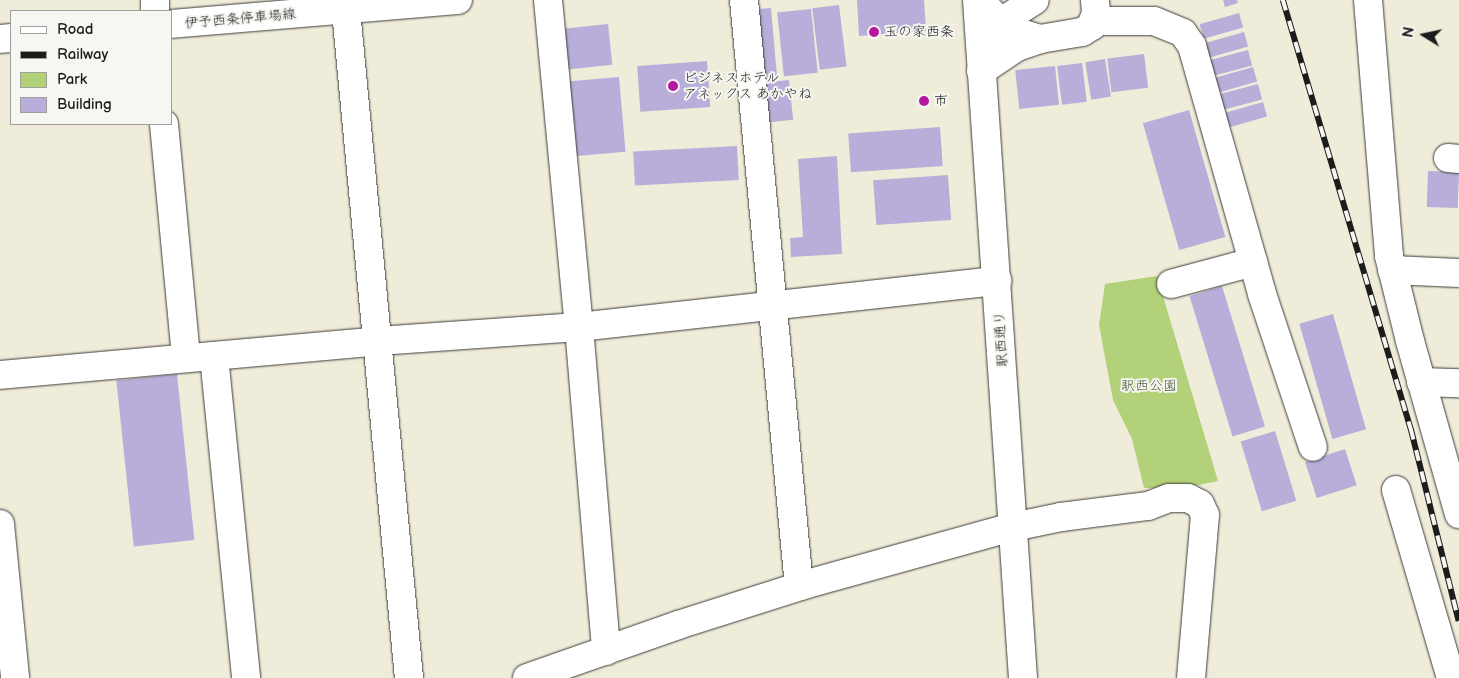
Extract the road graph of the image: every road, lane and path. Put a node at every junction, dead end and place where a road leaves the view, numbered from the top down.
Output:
1 (458, 0) edge
2 (548, 0) edge
3 (744, 0) edge
4 (978, 0) edge
5 (1035, 0) edge
6 (1368, 0) edge
7 (346, 5) edge
8 (1094, 11) edge
9 (1001, 22) junction
10 (172, 24) edge
11 (1040, 39) junction
12 (980, 43) junction
13 (981, 71) junction
14 (164, 125) edge
15 (1253, 262) junction
16 (1392, 270) junction
17 (1459, 272) edge
18 (997, 281) junction
19 (1171, 284) dead end
20 (774, 306) junction
21 (579, 327) junction
22 (378, 341) junction
23 (214, 356) junction
24 (186, 358) junction
25 (0, 375) edge
26 (1421, 382) junction
27 (1459, 383) edge
28 (1313, 447) dead end
29 (1451, 464) edge
30 (1396, 490) dead end
31 (1459, 514) edge
32 (0, 524) edge
33 (1013, 527) junction
34 (798, 586) junction
35 (606, 651) junction
36 (555, 674) edge
37 (15, 678) edge
38 (246, 678) edge
39 (409, 678) edge
40 (526, 678) edge
41 (1023, 678) edge
42 (1191, 678) edge
43 (1451, 678) edge

1 - 7 street, 伊予西条停車場線
2 - 21 street
3 - 20 street
4 - 9 street
4 - 12 street, 駅西通り
5 - 9 street
6 - 16 street
7 - 10 street, 伊予西条停車場線
7 - 22 street
8 - 11 street
8 - 15 street
9 - 11 street
9 - 12 street
11 - 13 street
12 - 13 street, 駅西通り
13 - 18 street, 駅西通り
14 - 24 street
15 - 19 street
15 - 28 street
16 - 17 street
16 - 26 street
18 - 20 street
18 - 33 street, 駅西通り
20 - 21 street
20 - 34 street
21 - 22 street
21 - 35 street
22 - 23 street
22 - 39 street
23 - 24 street
23 - 38 street
24 - 25 street
26 - 27 street
26 - 29 street
29 - 31 street
30 - 43 street
32 - 37 street
33 - 34 street
33 - 41 street, 駅西通り
33 - 42 street
34 - 35 street
35 - 36 street
36 - 40 street

